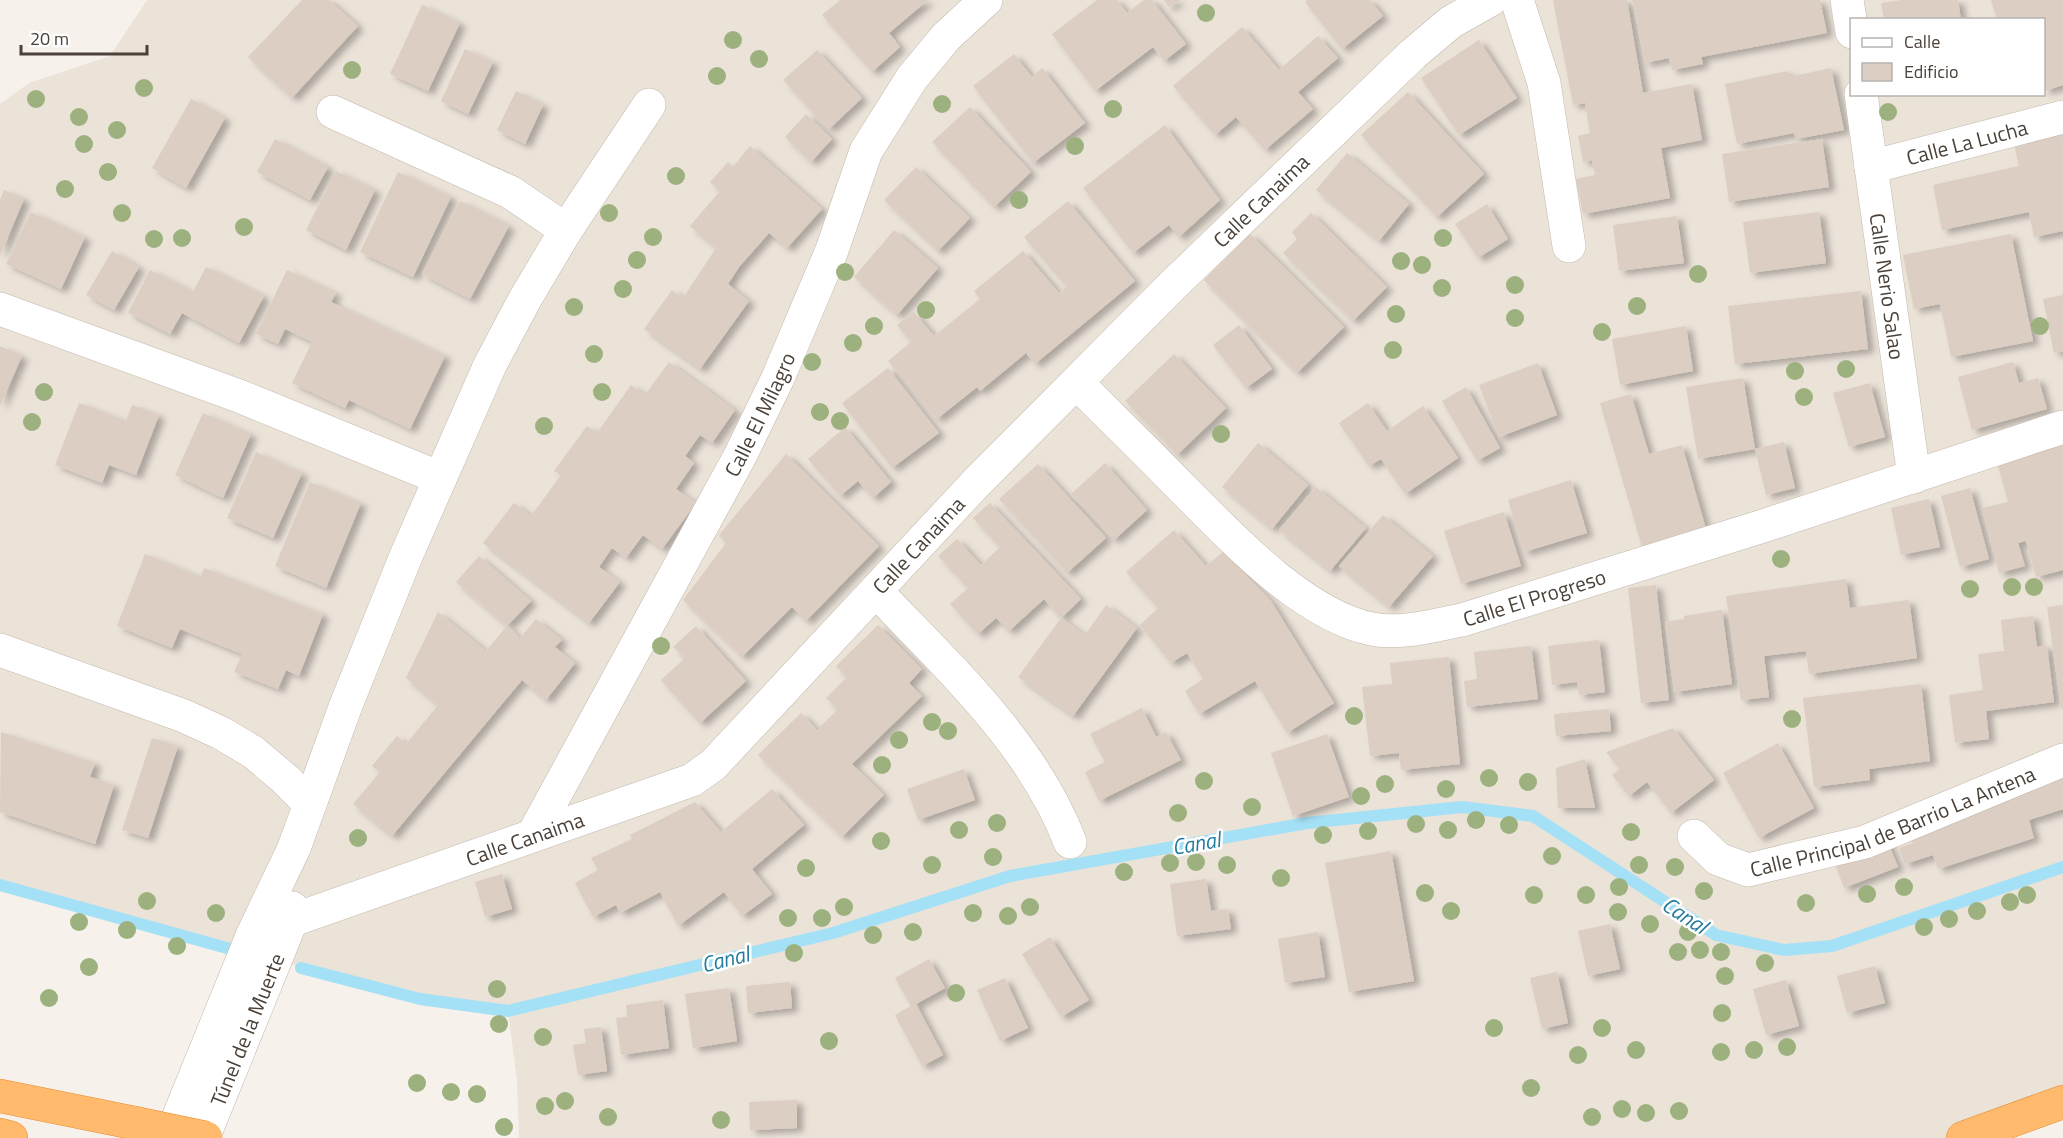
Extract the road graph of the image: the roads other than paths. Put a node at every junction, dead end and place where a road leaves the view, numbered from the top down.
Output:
1 (986, 0) edge
2 (1490, 0) edge
3 (1517, 0) edge
4 (1847, 0) edge
5 (1850, 24) edge
6 (1861, 96) edge
7 (649, 105) dead end
8 (333, 112) dead end
9 (2063, 117) edge
10 (1871, 167) junction
11 (566, 230) junction
12 (1569, 246) dead end
13 (0, 309) edge
14 (1077, 382) junction
15 (2063, 427) edge
16 (1914, 477) junction
17 (440, 478) junction
18 (877, 592) junction
19 (0, 650) edge
20 (2063, 760) edge
21 (310, 804) junction
22 (533, 835) junction
23 (1694, 836) dead end
24 (1070, 842) dead end
25 (294, 849) junction
26 (291, 921) junction
27 (253, 934) junction
28 (0, 1096) edge
29 (2063, 1102) edge
30 (0, 1135) edge
31 (11, 1138) edge
32 (170, 1138) edge
33 (204, 1138) edge
34 (1963, 1138) edge

1 - 22 street, Calle El Milagro
2 - 14 street, Calle Canaima
3 - 12 street
4 - 5 street
6 - 10 street, Calle Nerio Salao
7 - 11 street
8 - 11 street
9 - 10 street, Calle La Lucha
10 - 16 street, Calle Nerio Salao
11 - 17 street
13 - 17 street
14 - 16 street, Calle El Progreso
14 - 18 street, Calle Canaima
15 - 16 street, Calle El Progreso
17 - 21 street
18 - 22 street, Calle Canaima
18 - 24 street
19 - 21 street
20 - 23 street, Calle Principal de Barrio La Antena
21 - 25 street
22 - 26 street, Calle Canaima
25 - 26 street, Túnel de la Muerte
25 - 27 street, Túnel de la Muerte
26 - 27 street, Calle Canaima
26 - 33 street, Túnel de la Muerte
27 - 32 street, Túnel de la Muerte
28 - 33 highway, bridge
29 - 34 highway
30 - 31 highway

